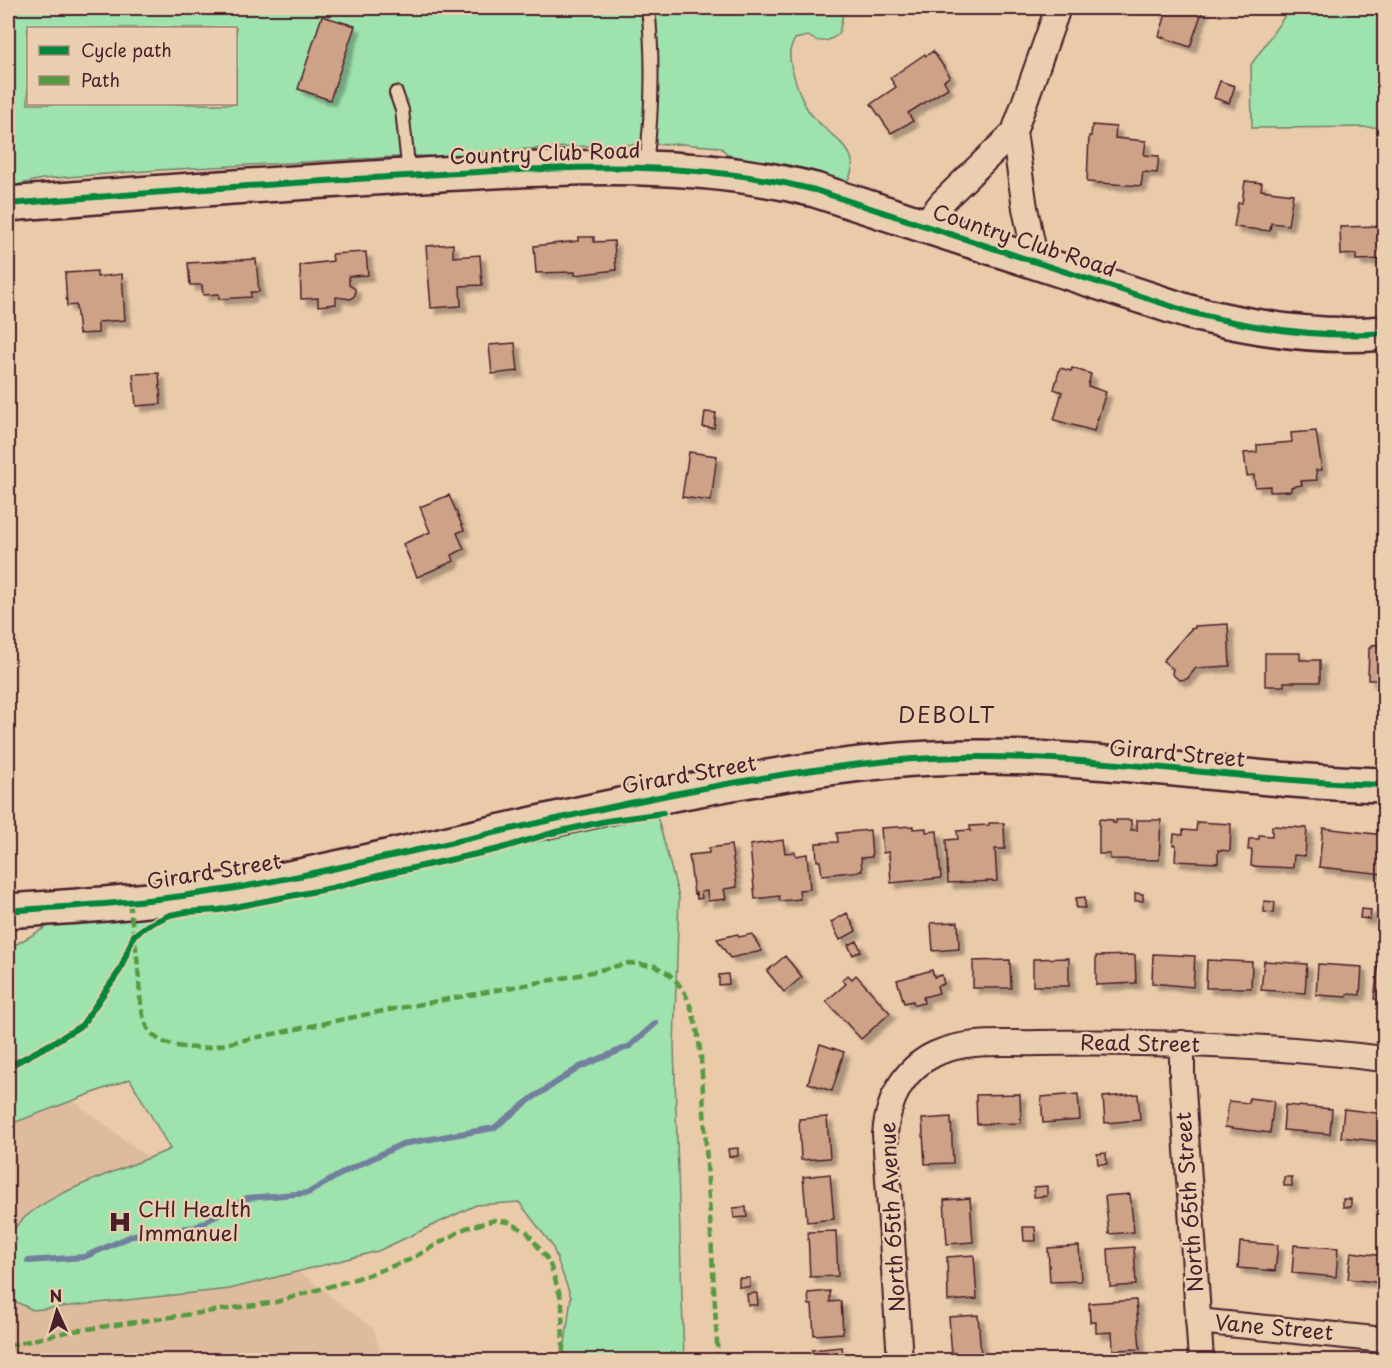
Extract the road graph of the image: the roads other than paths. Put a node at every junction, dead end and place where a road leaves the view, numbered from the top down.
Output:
1 (648, 8) edge
2 (1058, 8) edge
3 (396, 93) dead end
4 (1014, 132) junction
5 (646, 167) junction
6 (409, 176) junction
7 (8, 204) edge
8 (923, 225) junction
9 (1036, 262) junction
10 (1384, 333) edge
11 (1384, 785) edge
12 (8, 911) edge
13 (1182, 1043) junction
14 (1384, 1059) edge
15 (905, 1077) joint
16 (1198, 1322) junction
17 (1384, 1340) edge
18 (900, 1360) edge
19 (1201, 1360) edge

1 - 5 lane
2 - 4 street
3 - 6 lane
4 - 8 street
4 - 9 street
5 - 6 street, Country Club Road
5 - 8 street, Country Club Road
6 - 7 street, Country Club Road
8 - 9 street, Country Club Road
9 - 10 street, Country Club Road
11 - 12 street, Girard Street
13 - 14 street, Read Street
13 - 15 street, Read Street
13 - 16 street, North 65th Street
15 - 18 street, North 65th Avenue
16 - 17 street, Vane Street
16 - 19 street, North 65th Street

